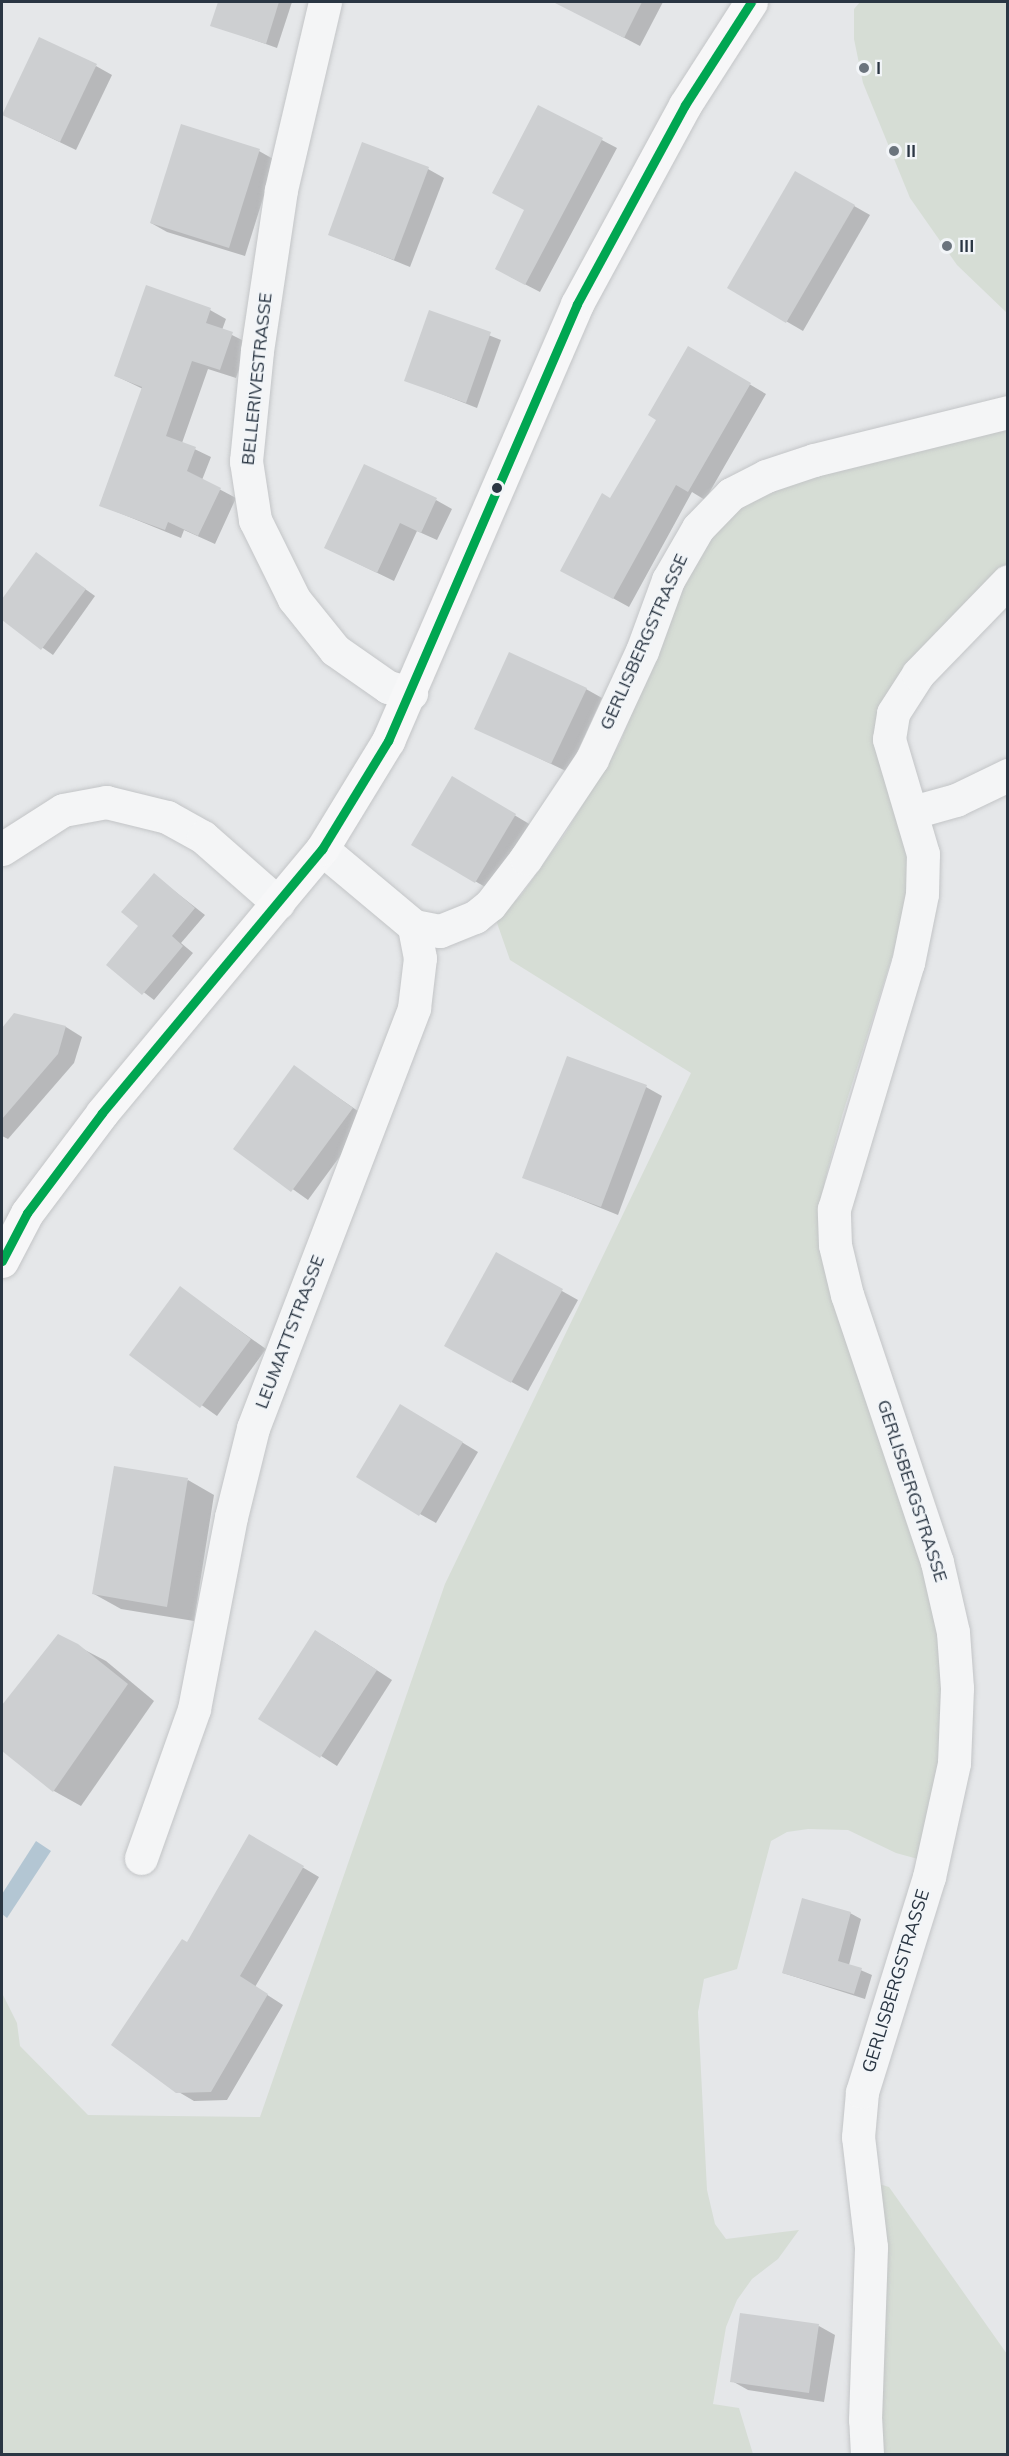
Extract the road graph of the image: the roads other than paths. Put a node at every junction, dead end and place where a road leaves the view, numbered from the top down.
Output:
1 (325, 2) edge
2 (751, 2) edge
3 (1008, 412) edge
4 (1008, 581) edge
5 (411, 693) junction
6 (1008, 775) edge
7 (913, 812) junction
8 (2, 849) edge
9 (322, 849) junction
10 (278, 903) junction
11 (414, 926) junction
12 (2, 1261) edge
13 (141, 1858) dead end
14 (867, 2454) edge

1 - 5 street, BELLERIVESTRASSE
2 - 5 main road
3 - 11 street, GERLISBERGSTRASSE
4 - 7 street, GERLISBERGSTRASSE
5 - 9 main road
6 - 7 street
7 - 14 street, GERLISBERGSTRASSE
8 - 10 street
9 - 10 main road
9 - 11 street
10 - 12 main road
11 - 13 street, LEUMATTSTRASSE

